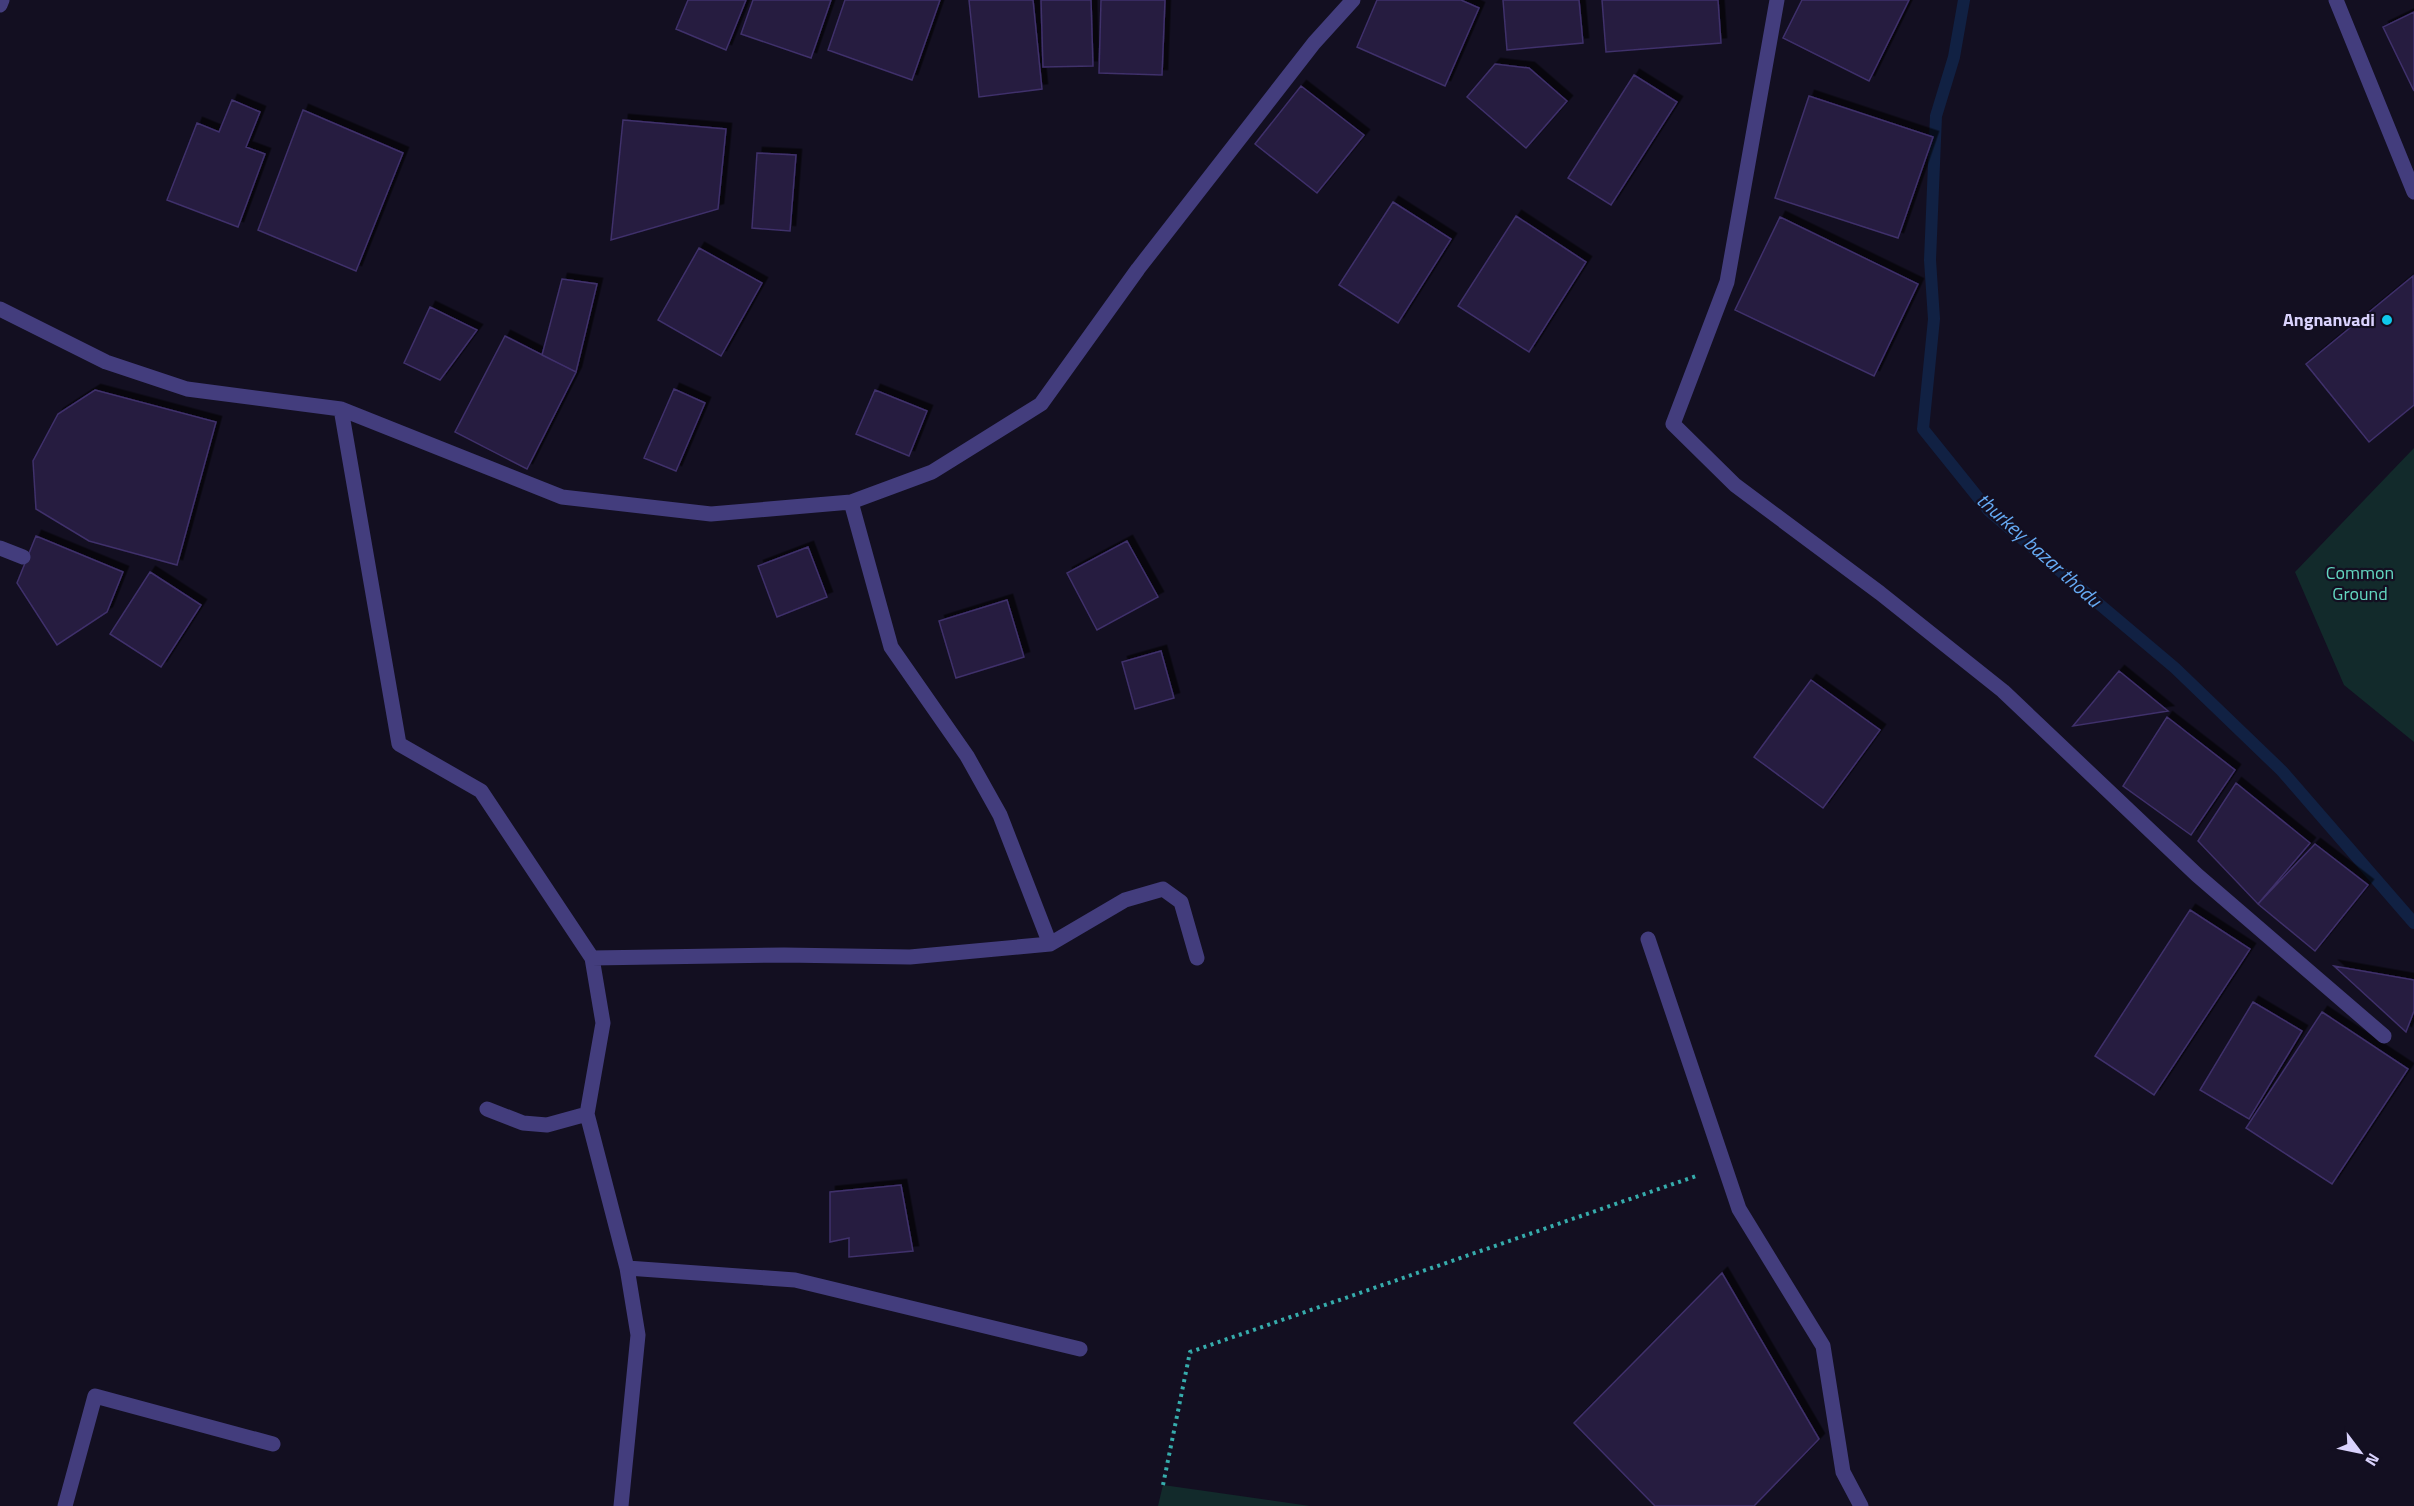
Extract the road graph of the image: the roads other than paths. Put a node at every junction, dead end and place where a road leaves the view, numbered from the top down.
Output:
1 (2, 0) edge
2 (1353, 0) edge
3 (1777, 0) edge
4 (2336, 0) edge
5 (0, 5) edge
6 (2414, 192) edge
7 (0, 309) edge
8 (341, 410) junction
9 (851, 502) junction
10 (0, 548) edge
11 (22, 557) dead end
12 (1648, 939) dead end
13 (1050, 944) junction
14 (592, 958) junction
15 (1197, 958) dead end
16 (2385, 1036) dead end
17 (487, 1109) dead end
18 (587, 1114) junction
19 (627, 1268) junction
20 (1080, 1349) dead end
21 (273, 1444) dead end
22 (64, 1506) edge
23 (621, 1506) edge
24 (1861, 1506) edge

1 - 5 street
2 - 9 street
3 - 16 street
4 - 6 street
7 - 8 street
8 - 9 street
8 - 14 street
9 - 13 street
10 - 11 street
12 - 24 street
13 - 14 street
13 - 15 street
14 - 18 street
17 - 18 street
18 - 19 street
19 - 20 street
19 - 23 street
21 - 22 street

